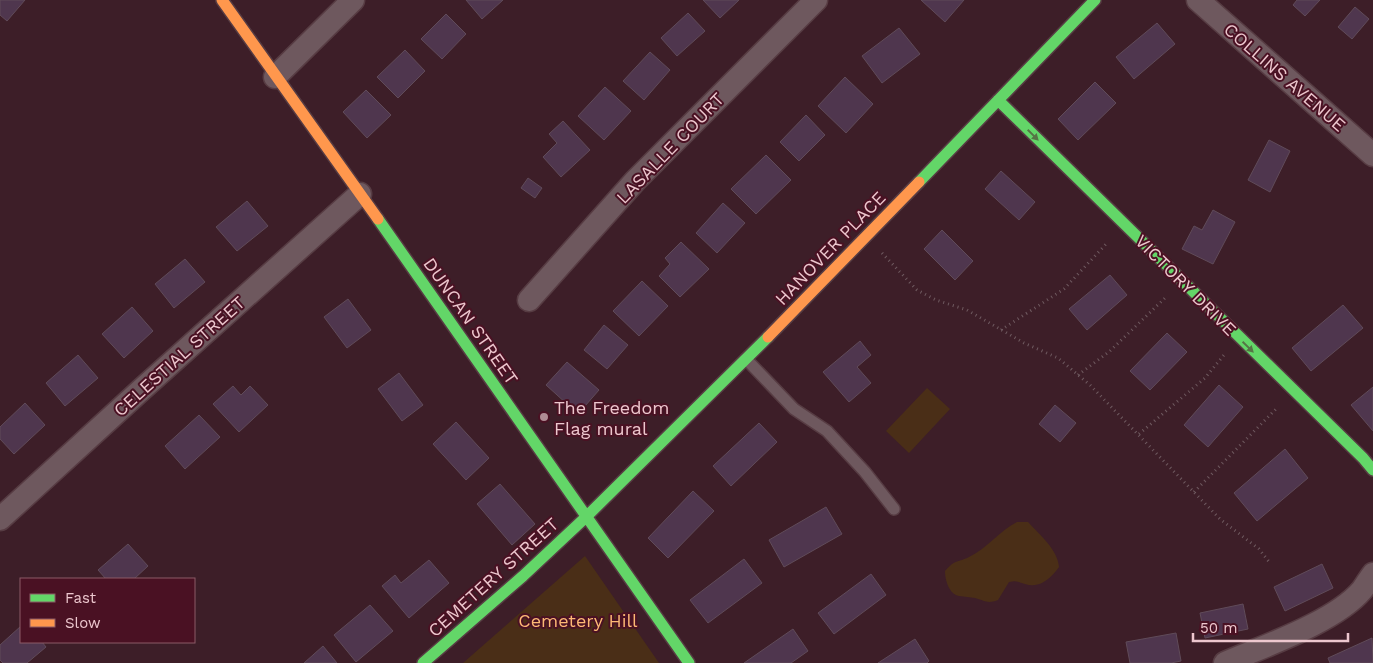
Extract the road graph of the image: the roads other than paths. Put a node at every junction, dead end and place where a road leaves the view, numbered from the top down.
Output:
1 (222, 0) edge
2 (353, 0) edge
3 (816, 0) edge
4 (1095, 0) edge
5 (1198, 0) edge
6 (276, 76) junction
7 (998, 100) junction
8 (1373, 155) edge
9 (360, 194) junction
10 (529, 300) dead end
11 (746, 359) junction
12 (1373, 470) edge
13 (894, 509) dead end
14 (586, 518) junction
15 (0, 519) edge
16 (1373, 574) edge
17 (423, 663) edge
18 (689, 663) edge
19 (1225, 663) edge

1 - 6 street, DUNCAN STREET
2 - 6 street
3 - 10 street, LASALLE COURT
4 - 7 street, HANOVER PLACE
5 - 8 street, COLLINS AVENUE
6 - 9 street, DUNCAN STREET
7 - 11 street, HANOVER PLACE
7 -> 12 street, VICTORY DRIVE
9 - 14 street, DUNCAN STREET
9 - 15 street, CELESTIAL STREET
11 - 13 lane
11 - 14 street, HANOVER PLACE
14 - 17 street, CEMETERY STREET
14 - 18 street, DUNCAN STREET
16 - 19 street

